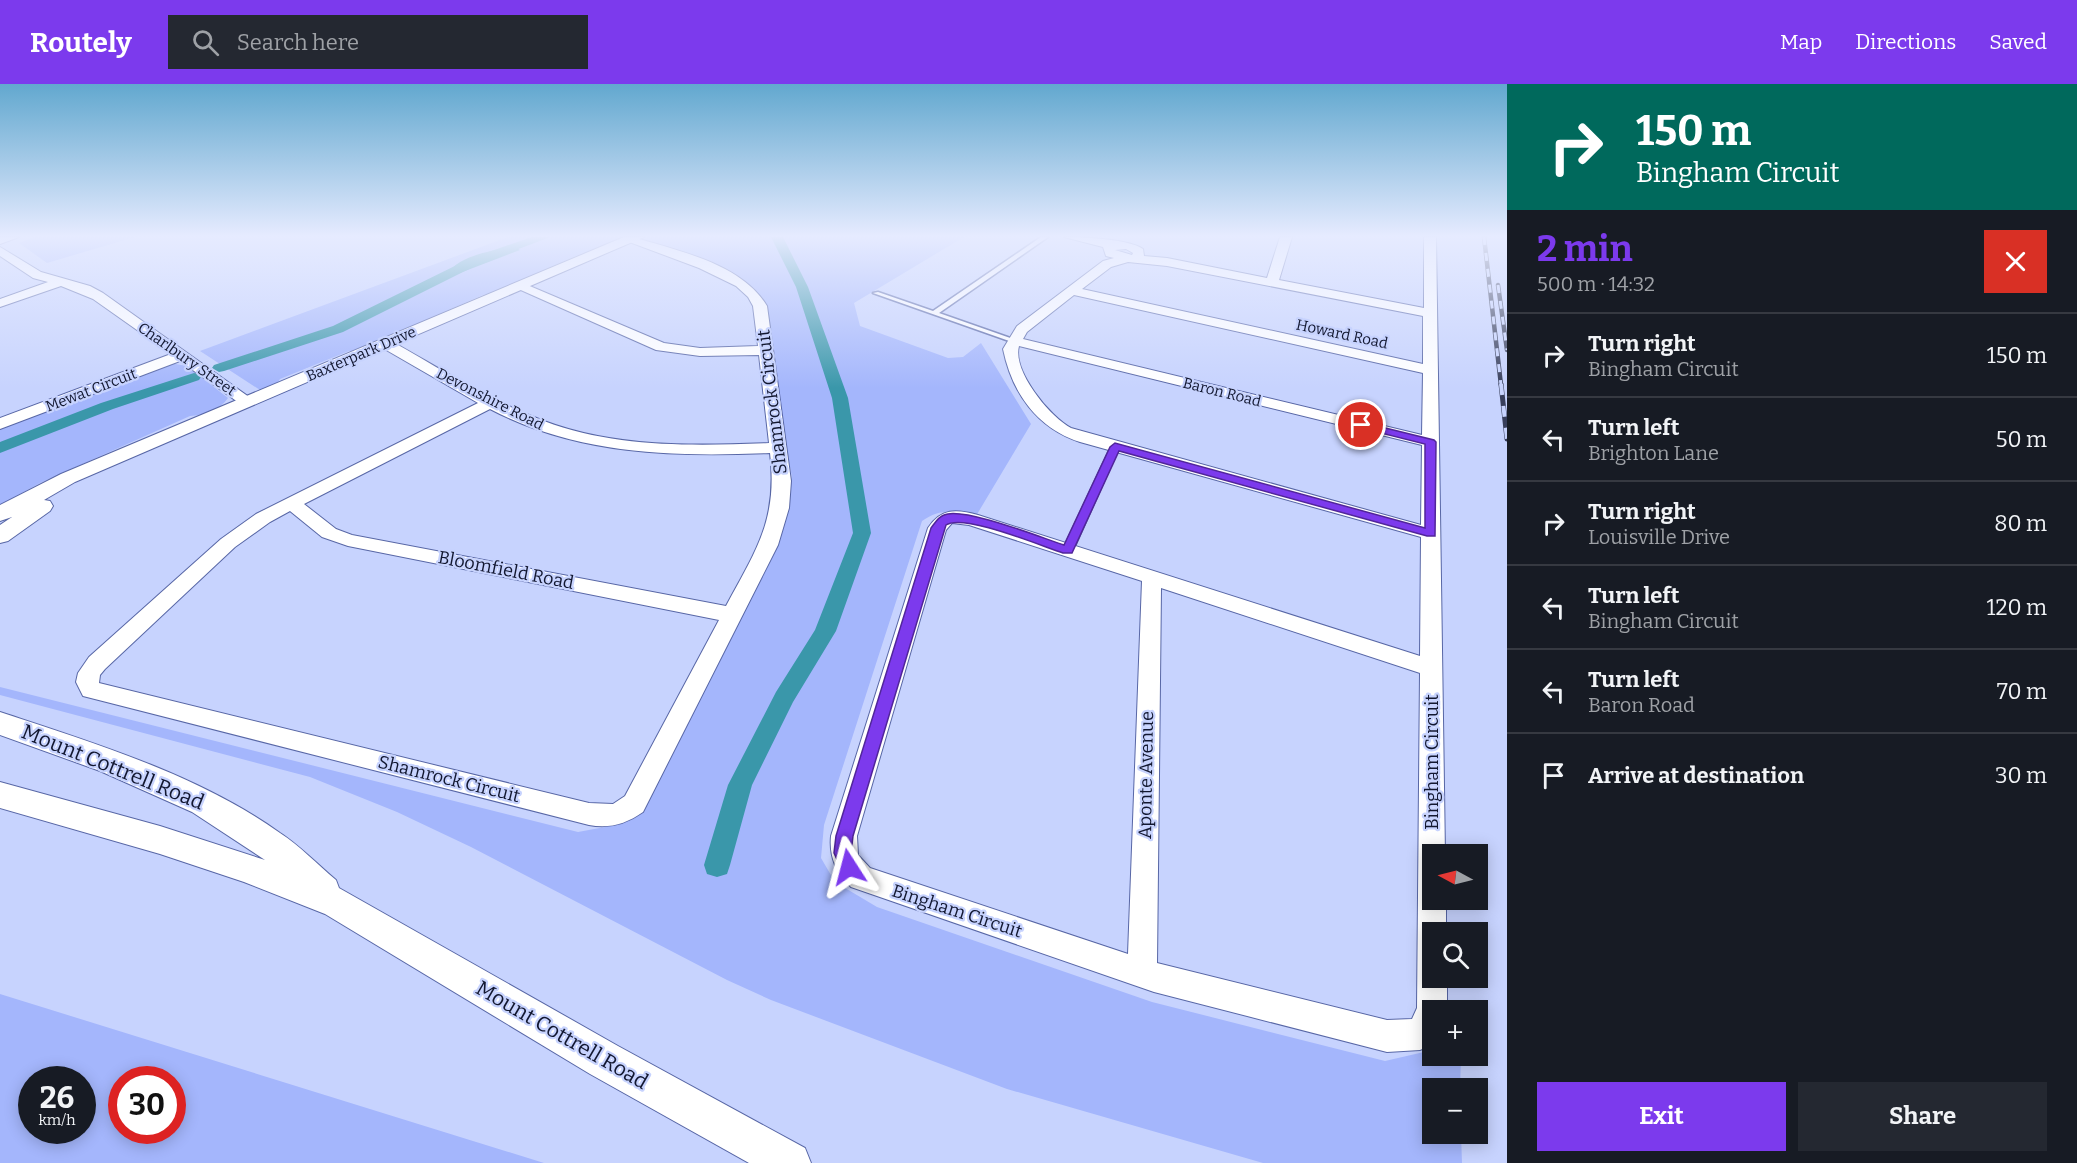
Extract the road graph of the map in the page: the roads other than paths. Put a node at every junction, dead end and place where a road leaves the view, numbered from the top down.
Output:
1 (45, 287) edge
2 (79, 287) edge
3 (520, 287) joint
4 (748, 287) edge
5 (971, 287) edge
6 (1076, 287) edge
7 (1299, 287) edge
8 (1429, 287) edge
9 (1072, 291) junction
10 (876, 292) dead end
11 (0, 303) edge
12 (934, 313) junction
13 (1430, 313) junction
14 (1014, 341) junction
15 (386, 344) junction
16 (766, 350) junction
17 (182, 355) junction
18 (1430, 370) junction
19 (248, 402) junction
20 (491, 402) junction
21 (4, 417) edge
22 (1430, 442) junction
23 (1115, 447) junction
24 (779, 448) junction
25 (118, 457) junction
26 (291, 503) junction
27 (0, 514) edge
28 (1431, 534) junction
29 (0, 536) edge
30 (1068, 550) junction
31 (1152, 578) junction
32 (732, 615) junction
33 (1431, 668) junction
34 (0, 723) edge
35 (0, 795) edge
36 (337, 903) junction
37 (1142, 973) junction
38 (790, 1163) edge

1 - 11 street
2 - 17 street, Charlbury Street
3 - 15 street, Baxterpark Drive
3 - 16 street
4 - 16 street, Shamrock Circuit
5 - 12 lane
6 - 9 street
7 - 13 street
8 - 13 street, Bingham Circuit
9 - 14 street
9 - 18 street, Howard Road
10 - 12 lane
12 - 14 lane
13 - 18 street, Bingham Circuit
14 - 22 street, Baron Road
14 - 23 street
15 - 19 street, Baxterpark Drive
15 - 20 street, Devonshire Road
16 - 24 street, Shamrock Circuit
17 - 19 street, Charlbury Street
17 - 21 street, Mewat Circuit
18 - 22 street, Bingham Circuit
19 - 25 street, Baxterpark Drive
20 - 24 street, Devonshire Road
20 - 26 street, Shamrock Circuit
22 - 28 street, Bingham Circuit
23 - 28 street
23 - 30 lane
24 - 32 street, Shamrock Circuit
25 - 27 street, Baxterpark Drive
25 - 29 street, Baxterpark Drive
26 - 32 street, Bloomfield Road
26 - 32 street, Shamrock Circuit
28 - 33 street, Bingham Circuit
30 - 31 street, Bingham Circuit
30 - 37 street, Bingham Circuit
31 - 33 street, Bingham Circuit
31 - 37 street, Aponte Avenue
33 - 37 street, Bingham Circuit
34 - 36 street, Mount Cottrell Road
35 - 36 street, Mount Cottrell Road
36 - 38 street, Mount Cottrell Road

